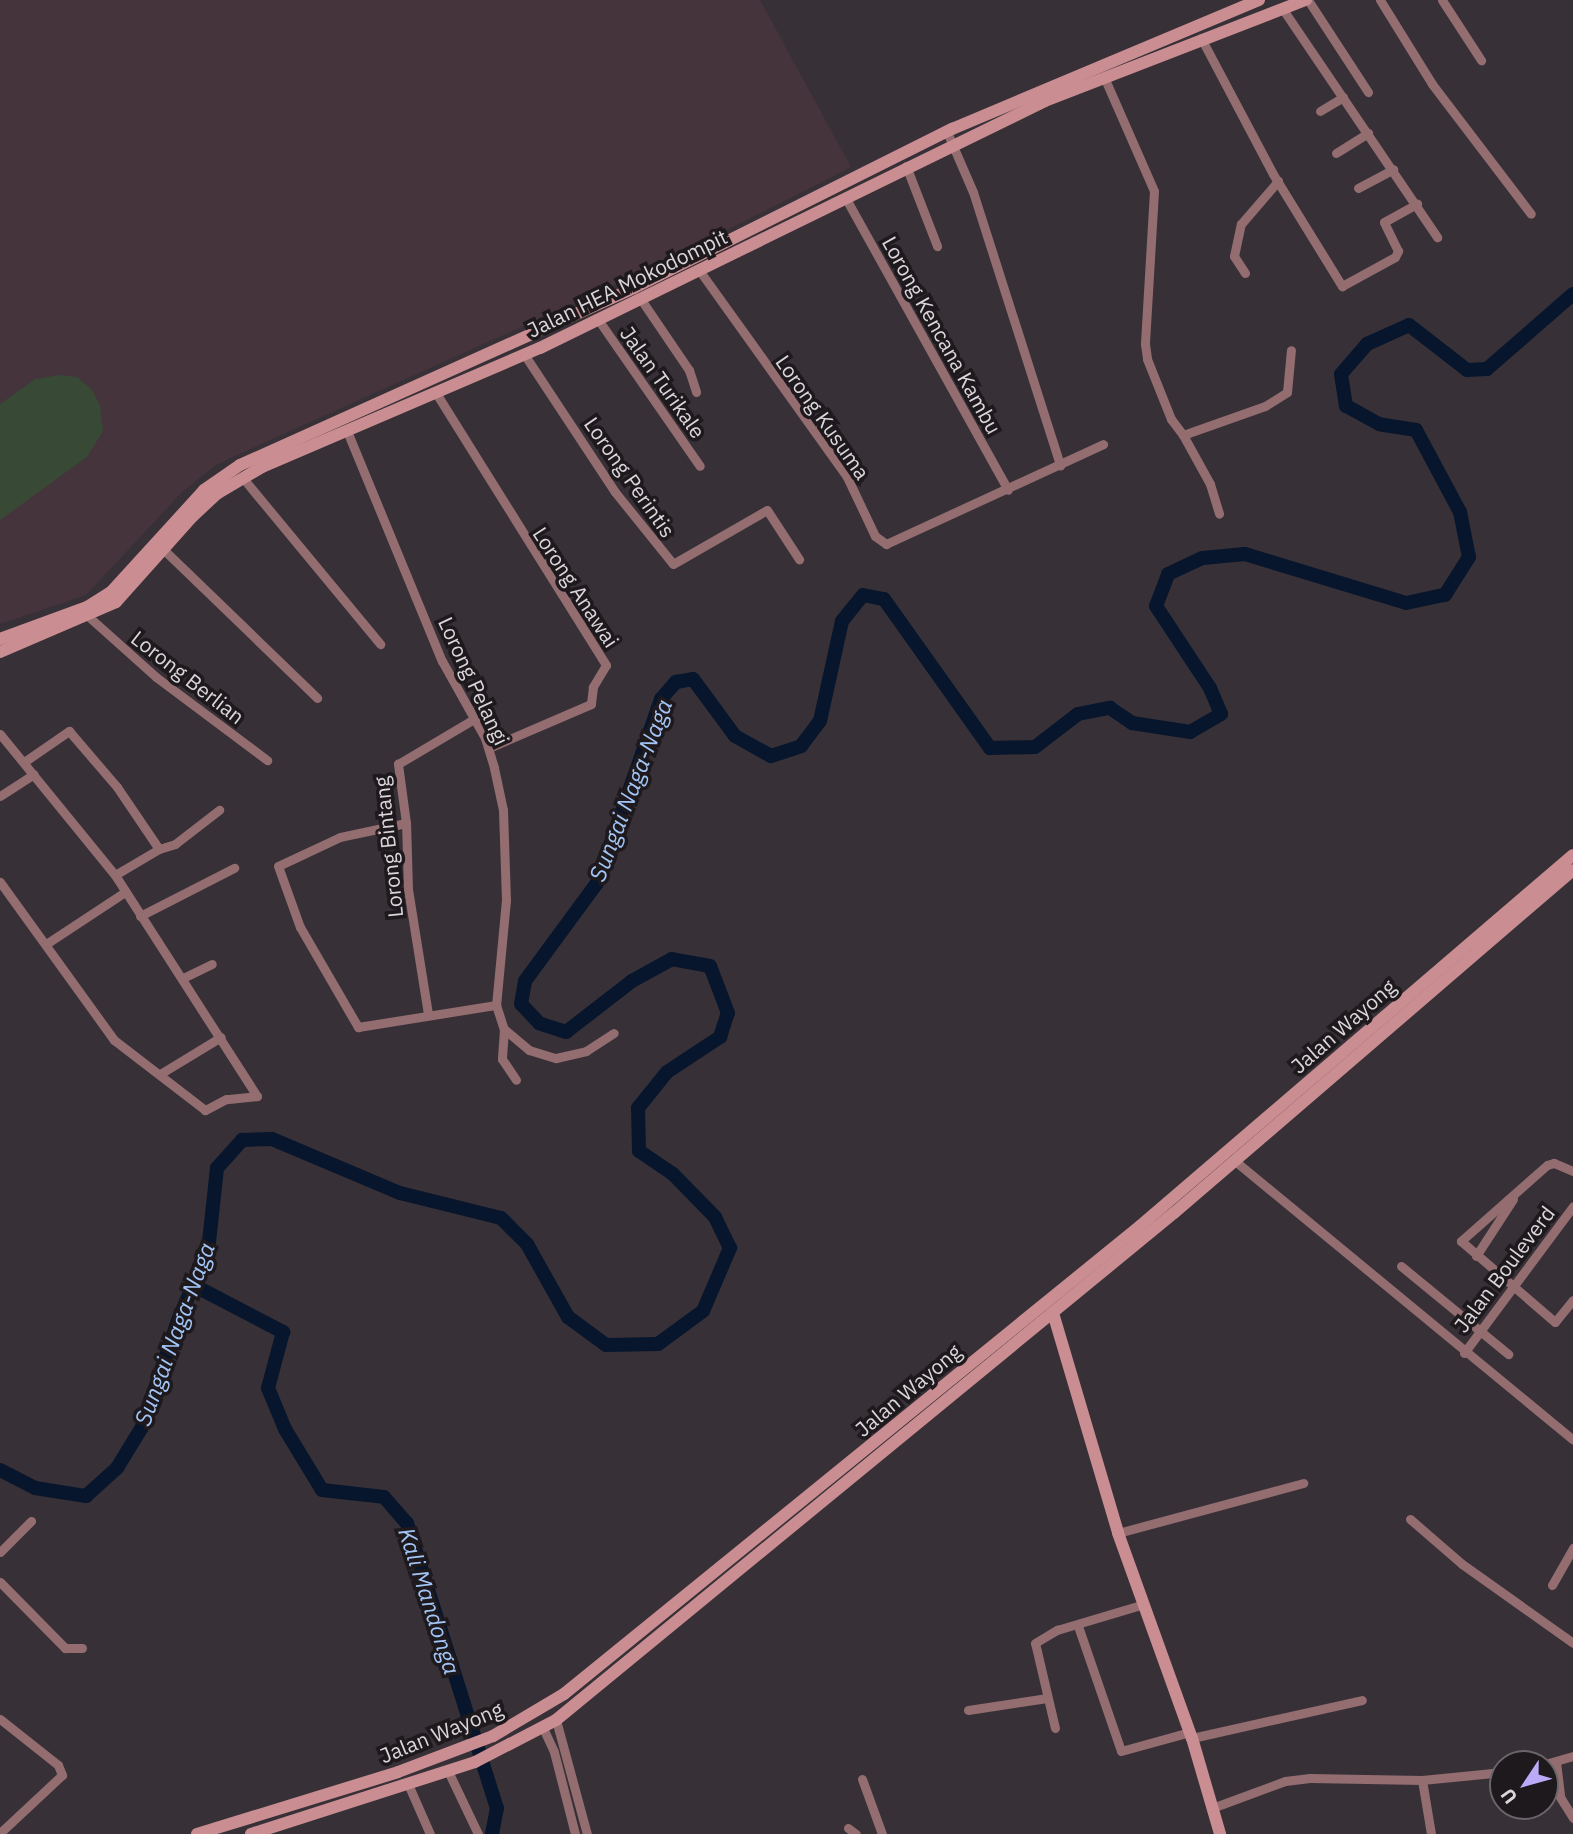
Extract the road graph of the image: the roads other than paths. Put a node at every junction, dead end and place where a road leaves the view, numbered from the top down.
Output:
1 (1259, 0) edge
2 (1307, 0) edge
3 (1380, 0) edge
4 (1442, 0) edge
5 (1282, 8) junction
6 (1210, 20) junction
7 (1216, 33) junction
8 (1201, 38) junction
9 (1136, 56) junction
10 (1481, 60) dead end
11 (1104, 77) junction
12 (1368, 92) dead end
13 (1343, 97) junction
14 (1320, 111) dead end
15 (1368, 133) junction
16 (950, 138) junction
17 (1336, 153) dead end
18 (906, 166) junction
19 (1393, 169) junction
20 (1278, 181) junction
21 (1358, 188) dead end
22 (845, 197) junction
23 (1416, 204) junction
24 (1531, 214) dead end
25 (1437, 237) dead end
26 (743, 242) junction
27 (937, 246) dead end
28 (699, 270) junction
29 (1245, 274) dead end
30 (639, 298) junction
31 (597, 318) junction
32 (1291, 350) dead end
33 (524, 354) junction
34 (491, 361) junction
35 (696, 391) dead end
36 (436, 393) junction
37 (347, 430) junction
38 (323, 434) junction
39 (1183, 435) junction
40 (1103, 444) dead end
41 (1060, 465) junction
42 (700, 466) dead end
43 (242, 477) junction
44 (1008, 490) junction
45 (1219, 514) dead end
46 (160, 546) junction
47 (799, 559) dead end
48 (89, 617) junction
49 (0, 639) edge
50 (380, 644) dead end
51 (0, 652) edge
52 (317, 698) dead end
53 (474, 719) junction
54 (0, 734) edge
55 (488, 748) junction
56 (267, 760) dead end
57 (24, 762) junction
58 (34, 774) junction
59 (0, 796) edge
60 (219, 810) dead end
61 (406, 823) junction
62 (159, 849) junction
63 (1573, 855) edge
64 (234, 868) dead end
65 (1573, 870) edge
66 (115, 875) junction
67 (0, 882) edge
68 (125, 892) junction
69 (140, 916) junction
70 (46, 944) junction
71 (212, 964) dead end
72 (183, 978) junction
73 (496, 1005) junction
74 (428, 1014) junction
75 (504, 1029) junction
76 (614, 1033) dead end
77 (221, 1037) junction
78 (160, 1074) junction
79 (516, 1080) dead end
80 (1235, 1161) junction
81 (1573, 1171) edge
82 (1518, 1192) junction
83 (1573, 1206) edge
84 (1573, 1213) edge
85 (1476, 1256) junction
86 (1401, 1266) dead end
87 (1515, 1289) junction
88 (1573, 1300) edge
89 (1053, 1313) junction
90 (1482, 1333) junction
91 (1508, 1354) dead end
92 (1466, 1355) junction
93 (1573, 1440) edge
94 (869, 1457) junction
95 (1303, 1483) dead end
96 (1410, 1520) dead end
97 (31, 1521) dead end
98 (1118, 1533) junction
99 (1573, 1548) edge
100 (0, 1552) edge
101 (0, 1582) edge
102 (1552, 1585) dead end
103 (1144, 1604) junction
104 (1078, 1626) junction
105 (1573, 1643) edge
106 (82, 1648) dead end
107 (1047, 1698) junction
108 (1362, 1700) dead end
109 (968, 1710) dead end
110 (556, 1720) junction
111 (1, 1722) edge
112 (543, 1728) junction
113 (1055, 1728) dead end
114 (1191, 1735) junction
115 (447, 1771) junction
116 (1489, 1773) edge
117 (862, 1779) dead end
118 (1422, 1780) junction
119 (408, 1784) junction
120 (1559, 1788) edge
121 (1212, 1808) junction
122 (1573, 1818) edge
123 (0, 1833) edge
124 (197, 1834) edge
125 (251, 1834) edge
126 (430, 1834) edge
127 (478, 1834) edge
128 (575, 1834) edge
129 (587, 1834) edge
130 (882, 1834) edge
131 (1220, 1834) edge
132 (1431, 1834) edge

1 - 6 street, Jalan HEA Mokodompit
2 - 5 street, Jalan HEA Mokodompit
2 - 12 street
3 - 24 street
4 - 10 street
5 - 7 street, Jalan HEA Mokodompit
5 - 13 street
6 - 7 street
6 - 9 street, Jalan HEA Mokodompit
7 - 8 street, Jalan HEA Mokodompit
8 - 9 street, Jalan HEA Mokodompit
8 - 20 street
9 - 11 street, Jalan HEA Mokodompit
9 - 16 street, Jalan HEA Mokodompit
11 - 16 street, Jalan HEA Mokodompit
11 - 39 street
13 - 14 street
13 - 15 street
15 - 17 street
15 - 19 street
16 - 18 street, Jalan HEA Mokodompit
16 - 26 street, Jalan HEA Mokodompit
16 - 41 street
18 - 22 street, Jalan HEA Mokodompit
18 - 27 street
19 - 21 street
19 - 23 street
20 - 23 street
20 - 29 street
22 - 26 street, Jalan HEA Mokodompit
22 - 44 street, Lorong Kencana Kambu
23 - 25 street
26 - 28 street, Jalan HEA Mokodompit
26 - 34 street, Jalan HEA Mokodompit
28 - 30 street, Jalan HEA Mokodompit
28 - 44 street, Lorong Kusuma
30 - 31 street, Jalan HEA Mokodompit
30 - 35 street
31 - 33 street, Jalan HEA Mokodompit
31 - 42 street, Jalan Turikale
32 - 39 street
33 - 34 street, Jalan HEA Mokodompit
33 - 47 street, Lorong Perintis
34 - 36 street, Jalan HEA Mokodompit
34 - 38 street, Jalan HEA Mokodompit
36 - 37 street, Jalan HEA Mokodompit
36 - 55 street, Lorong Anawai
37 - 38 street, Jalan HEA Mokodompit
37 - 53 street, Lorong Pelangi
38 - 43 street, Jalan HEA Mokodompit
38 - 46 street, Jalan HEA Mokodompit
39 - 45 street
40 - 41 street
41 - 44 street
43 - 46 street, Jalan HEA Mokodompit
43 - 50 street
46 - 48 street, Jalan HEA Mokodompit
46 - 49 street, Jalan HEA Mokodompit
46 - 52 street
48 - 51 street, Jalan HEA Mokodompit
48 - 56 street, Lorong Berlian
53 - 55 street, Lorong Pelangi
53 - 61 street, Lorong Bintang
54 - 57 street
55 - 73 street, Lorong Pelangi
57 - 58 street
57 - 62 street
58 - 59 street
58 - 66 street
60 - 62 street
61 - 74 street, Lorong Bintang
61 - 74 street
62 - 66 street
63 - 94 street, Jalan Wayong
64 - 69 street
65 - 80 street, Jalan Wayong
66 - 68 street
67 - 70 street
68 - 69 street
68 - 70 street
69 - 72 street
70 - 78 street
71 - 72 street
72 - 77 street
73 - 74 street
73 - 75 street, Lorong Pelangi
75 - 76 street
75 - 79 street, Lorong Pelangi
77 - 78 street
77 - 78 street
80 - 89 street, Jalan Wayong
80 - 92 street
81 - 82 street
82 - 85 street
82 - 85 street
83 - 87 street, Jalan Bouleverd
84 - 87 street, Jalan Bouleverd
85 - 87 street
86 - 90 street
87 - 88 street
87 - 90 street, Jalan Bouleverd
89 - 94 street, Jalan Wayong
89 - 98 street
90 - 91 street
90 - 92 street, Jalan Bouleverd
92 - 93 street
94 - 110 street, Jalan Wayong
94 - 124 street, Jalan Wayong
95 - 98 street
96 - 105 street
97 - 100 street
98 - 103 street
99 - 102 street
101 - 106 street
103 - 104 street
103 - 114 street
104 - 107 street
104 - 114 street
107 - 109 street
107 - 113 street
108 - 114 street
110 - 112 street, Jalan Wayong
110 - 129 street
111 - 123 street
112 - 115 street, Jalan Wayong
112 - 128 street
114 - 121 street
115 - 119 street, Jalan Wayong
115 - 127 street
116 - 118 street
117 - 130 street
118 - 121 street
118 - 132 street
119 - 125 street, Jalan Wayong
119 - 126 street
120 - 122 street
121 - 131 street

